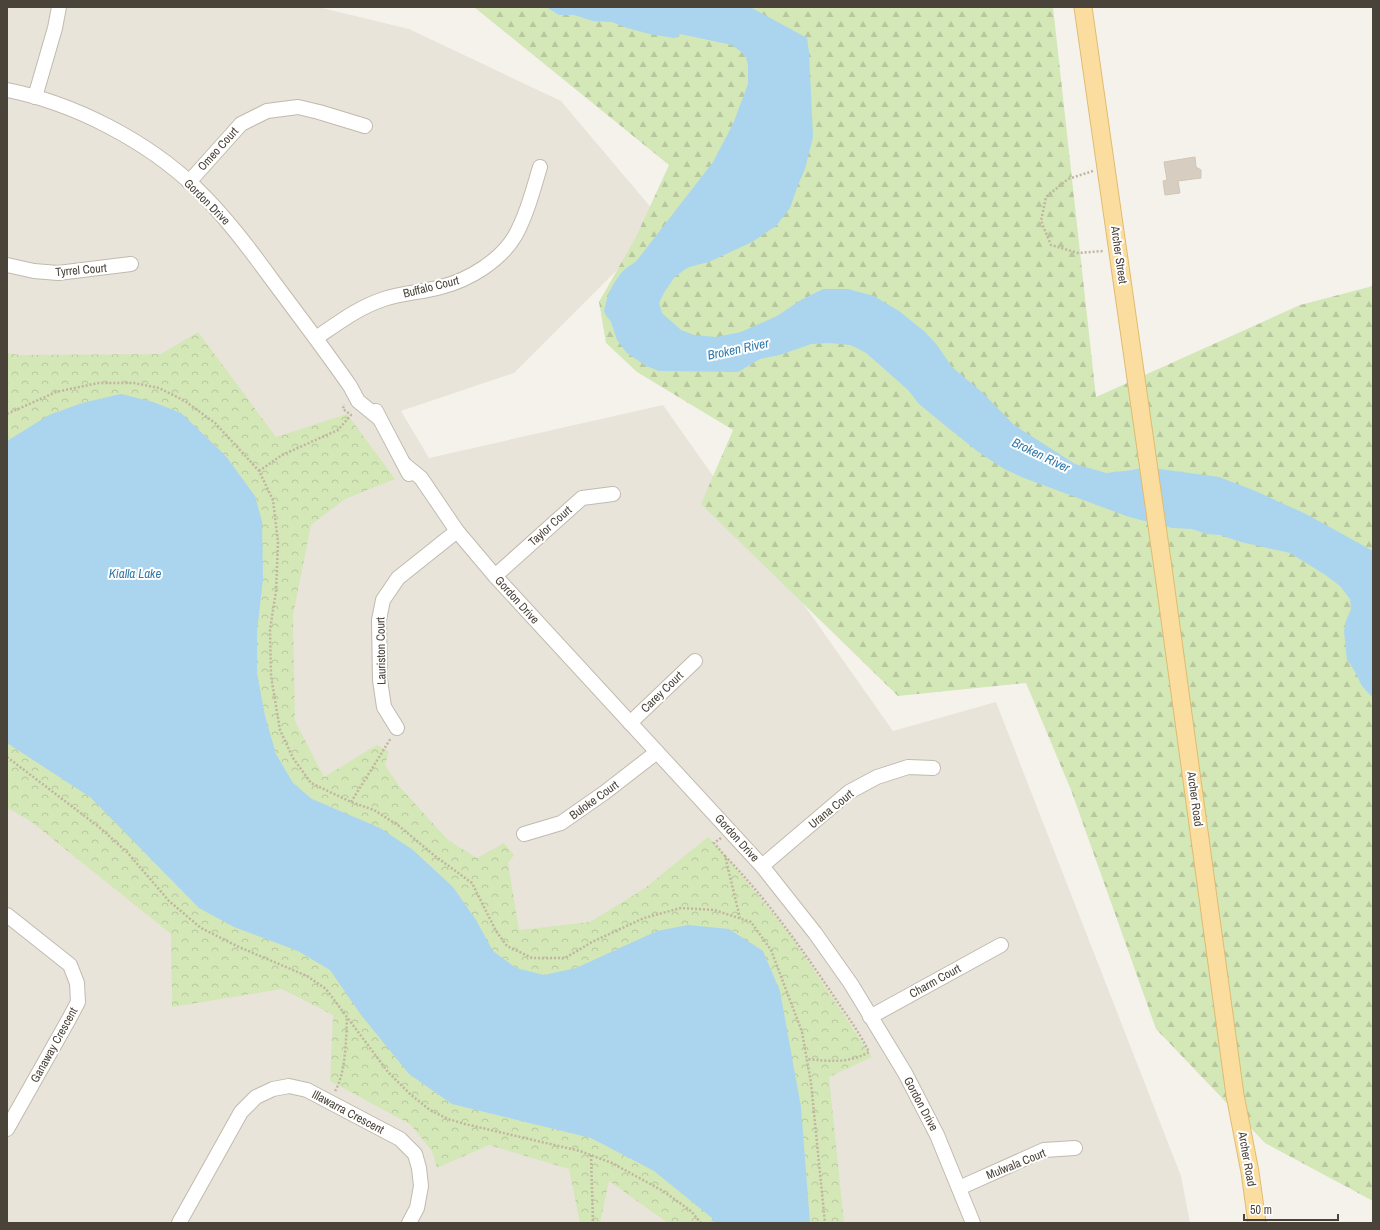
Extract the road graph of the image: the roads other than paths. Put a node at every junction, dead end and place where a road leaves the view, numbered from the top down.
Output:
1 (59, 7) edge
2 (1083, 7) edge
3 (7, 90) edge
4 (35, 97) junction
5 (365, 126) dead end
6 (540, 167) dead end
7 (189, 182) junction
8 (7, 264) edge
9 (131, 264) dead end
10 (316, 338) junction
11 (613, 494) dead end
12 (1153, 503) joint
13 (457, 531) junction
14 (495, 576) junction
15 (695, 661) dead end
16 (630, 723) junction
17 (397, 728) road end
18 (657, 752) junction
19 (933, 768) dead end
20 (524, 834) dead end
21 (762, 866) junction
22 (7, 915) edge
23 (1001, 945) dead end
24 (870, 1017) junction
25 (1235, 1095) junction
26 (7, 1129) edge
27 (1075, 1148) dead end
28 (959, 1188) junction
29 (178, 1223) edge
30 (409, 1223) edge
31 (973, 1223) edge
32 (1246, 1223) edge
33 (1257, 1223) edge

1 - 4 street
2 - 12 main road, Archer Street
3 - 4 street, Gordon Drive
4 - 7 street, Gordon Drive
5 - 7 street, Omeo Court
6 - 10 street, Buffalo Court
7 - 10 street, Gordon Drive
8 - 9 street, Tyrrel Court
10 - 13 street, Gordon Drive
11 - 14 street, Taylor Court
12 - 25 main road, Archer Road
13 - 14 street, Gordon Drive
13 - 17 street, Lauriston Court
14 - 16 street, Gordon Drive
15 - 16 street, Carey Court
16 - 18 street, Gordon Drive
18 - 20 street, Buloke Court
18 - 21 street, Gordon Drive
19 - 21 street, Urana Court
21 - 24 street, Gordon Drive
22 - 26 street, Ganaway Crescent
23 - 24 street, Charm Court
24 - 28 street, Gordon Drive
25 - 32 main road, Archer Road
25 - 33 main road, Archer Road
27 - 28 street, Mulwala Court
28 - 31 street, Gordon Drive
29 - 30 street, Illawarra Crescent

